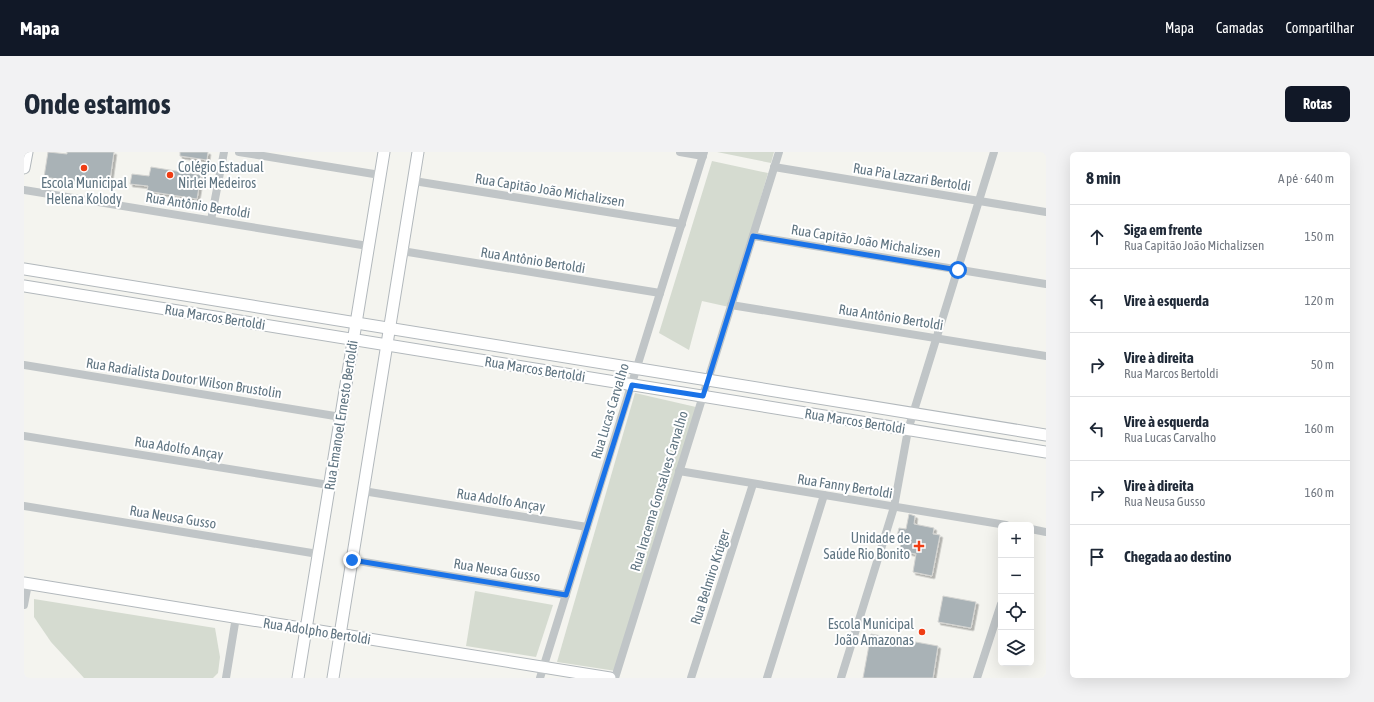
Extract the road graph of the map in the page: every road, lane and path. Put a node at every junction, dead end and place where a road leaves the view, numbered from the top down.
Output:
1 (27, 152) edge
2 (224, 152) edge
3 (239, 152) edge
4 (384, 152) edge
5 (418, 152) edge
6 (680, 152) edge
7 (779, 152) edge
8 (994, 152) edge
9 (704, 154) edge
10 (774, 167) junction
11 (24, 168) edge
12 (380, 175) junction
13 (414, 181) junction
14 (24, 190) edge
15 (979, 201) junction
16 (1046, 212) edge
17 (211, 220) junction
18 (682, 224) junction
19 (753, 236) junction
20 (368, 246) junction
21 (402, 251) junction
22 (24, 268) edge
23 (958, 270) junction
24 (1046, 284) edge
25 (24, 286) edge
26 (660, 293) junction
27 (731, 304) junction
28 (356, 322) junction
29 (390, 328) junction
30 (936, 338) junction
31 (353, 340) junction
32 (387, 345) junction
33 (1046, 356) edge
34 (24, 365) edge
35 (637, 368) junction
36 (708, 379) junction
37 (632, 385) junction
38 (703, 396) junction
39 (913, 413) junction
40 (340, 417) junction
41 (908, 430) junction
42 (1046, 435) edge
43 (24, 436) edge
44 (1046, 452) edge
45 (679, 471) junction
46 (753, 484) junction
47 (329, 485) junction
48 (363, 491) junction
49 (824, 495) junction
50 (24, 506) edge
51 (894, 507) junction
52 (998, 524) edge
53 (587, 527) junction
54 (1034, 530) edge
55 (1046, 532) edge
56 (318, 554) junction
57 (352, 560) junction
58 (26, 583) edge
59 (566, 595) junction
60 (24, 605) edge
61 (998, 613) edge
62 (236, 617) junction
63 (306, 629) junction
64 (340, 634) junction
65 (542, 673) edge
66 (226, 678) edge
67 (298, 678) edge
68 (333, 678) edge
69 (610, 678) edge
70 (615, 678) edge
71 (691, 678) edge
72 (767, 678) edge
73 (841, 678) edge
74 (977, 678) edge

1 - 11 street
2 - 17 street
3 - 12 street
4 - 12 street, Rua Emanoel Ernesto Bertoldi
5 - 13 street
6 - 9 street
7 - 10 street, Rua Iracema Gonsalves Carvalho
8 - 15 street
9 - 18 street, Rua Lucas Carvalho
10 - 15 street, Rua Pia Lazzari Bertoldi
10 - 19 street, Rua Iracema Gonsalves Carvalho
12 - 20 street, Rua Emanoel Ernesto Bertoldi
13 - 18 street, Rua Capitão João Michalizsen
13 - 21 street
14 - 17 street, Rua Antônio Bertoldi
15 - 16 street, Rua Pia Lazzari Bertoldi
15 - 23 street
17 - 20 street, Rua Antônio Bertoldi
18 - 26 street, Rua Lucas Carvalho
19 - 23 street, Rua Capitão João Michalizsen
19 - 27 street, Rua Iracema Gonsalves Carvalho
20 - 28 street, Rua Emanoel Ernesto Bertoldi
21 - 26 street, Rua Antônio Bertoldi
21 - 29 street
22 - 28 street, Rua Marcos Bertoldi
23 - 24 street, Rua Capitão João Michalizsen
23 - 30 street
25 - 31 street, Rua Marcos Bertoldi
26 - 35 street, Rua Lucas Carvalho
27 - 30 street, Rua Antônio Bertoldi
27 - 36 street, Rua Iracema Gonsalves Carvalho
28 - 29 street, Rua Marcos Bertoldi
28 - 31 street, Rua Emanoel Ernesto Bertoldi
29 - 32 street
29 - 35 street, Rua Marcos Bertoldi
30 - 33 street, Rua Antônio Bertoldi
30 - 39 street
31 - 32 street, Rua Marcos Bertoldi
31 - 40 street, Rua Emanoel Ernesto Bertoldi
32 - 37 street, Rua Marcos Bertoldi
32 - 48 street
34 - 40 street, Rua Radialista Doutor Wilson Brustolin
35 - 36 street, Rua Marcos Bertoldi
35 - 37 street, Rua Lucas Carvalho
36 - 38 street, Rua Iracema Gonsalves Carvalho
36 - 39 street, Rua Marcos Bertoldi
37 - 38 street, Rua Marcos Bertoldi
37 - 53 street, Rua Lucas Carvalho
38 - 41 street, Rua Marcos Bertoldi
38 - 45 street, Rua Iracema Gonsalves Carvalho
39 - 41 street
39 - 42 street, Rua Marcos Bertoldi
40 - 47 street, Rua Emanoel Ernesto Bertoldi
41 - 44 street, Rua Marcos Bertoldi
41 - 51 street
43 - 47 street, Rua Adolfo Ançay
45 - 46 street, Rua Fanny Bertoldi
45 - 70 street, Rua Iracema Gonsalves Carvalho
46 - 49 street, Rua Fanny Bertoldi
46 - 71 street, Rua Belmiro Krüger
47 - 56 street, Rua Emanoel Ernesto Bertoldi
48 - 53 street, Rua Adolfo Ançay
48 - 57 street
49 - 51 street, Rua Fanny Bertoldi
49 - 72 street
50 - 56 street, Rua Neusa Gusso
51 - 52 street, Rua Fanny Bertoldi
51 - 73 street
53 - 59 street, Rua Lucas Carvalho
54 - 55 street
56 - 63 street, Rua Emanoel Ernesto Bertoldi
57 - 59 street, Rua Neusa Gusso
57 - 64 street
58 - 60 street
58 - 62 street, Rua Adolpho Bertoldi
59 - 65 street, Rua Lucas Carvalho
61 - 74 street
62 - 63 street, Rua Adolpho Bertoldi
62 - 66 street
63 - 64 street, Rua Adolpho Bertoldi
63 - 67 street, Rua Emanoel Ernesto Bertoldi
64 - 65 street, Rua Adolpho Bertoldi
64 - 68 street
65 - 69 street, Rua Adolpho Bertoldi

